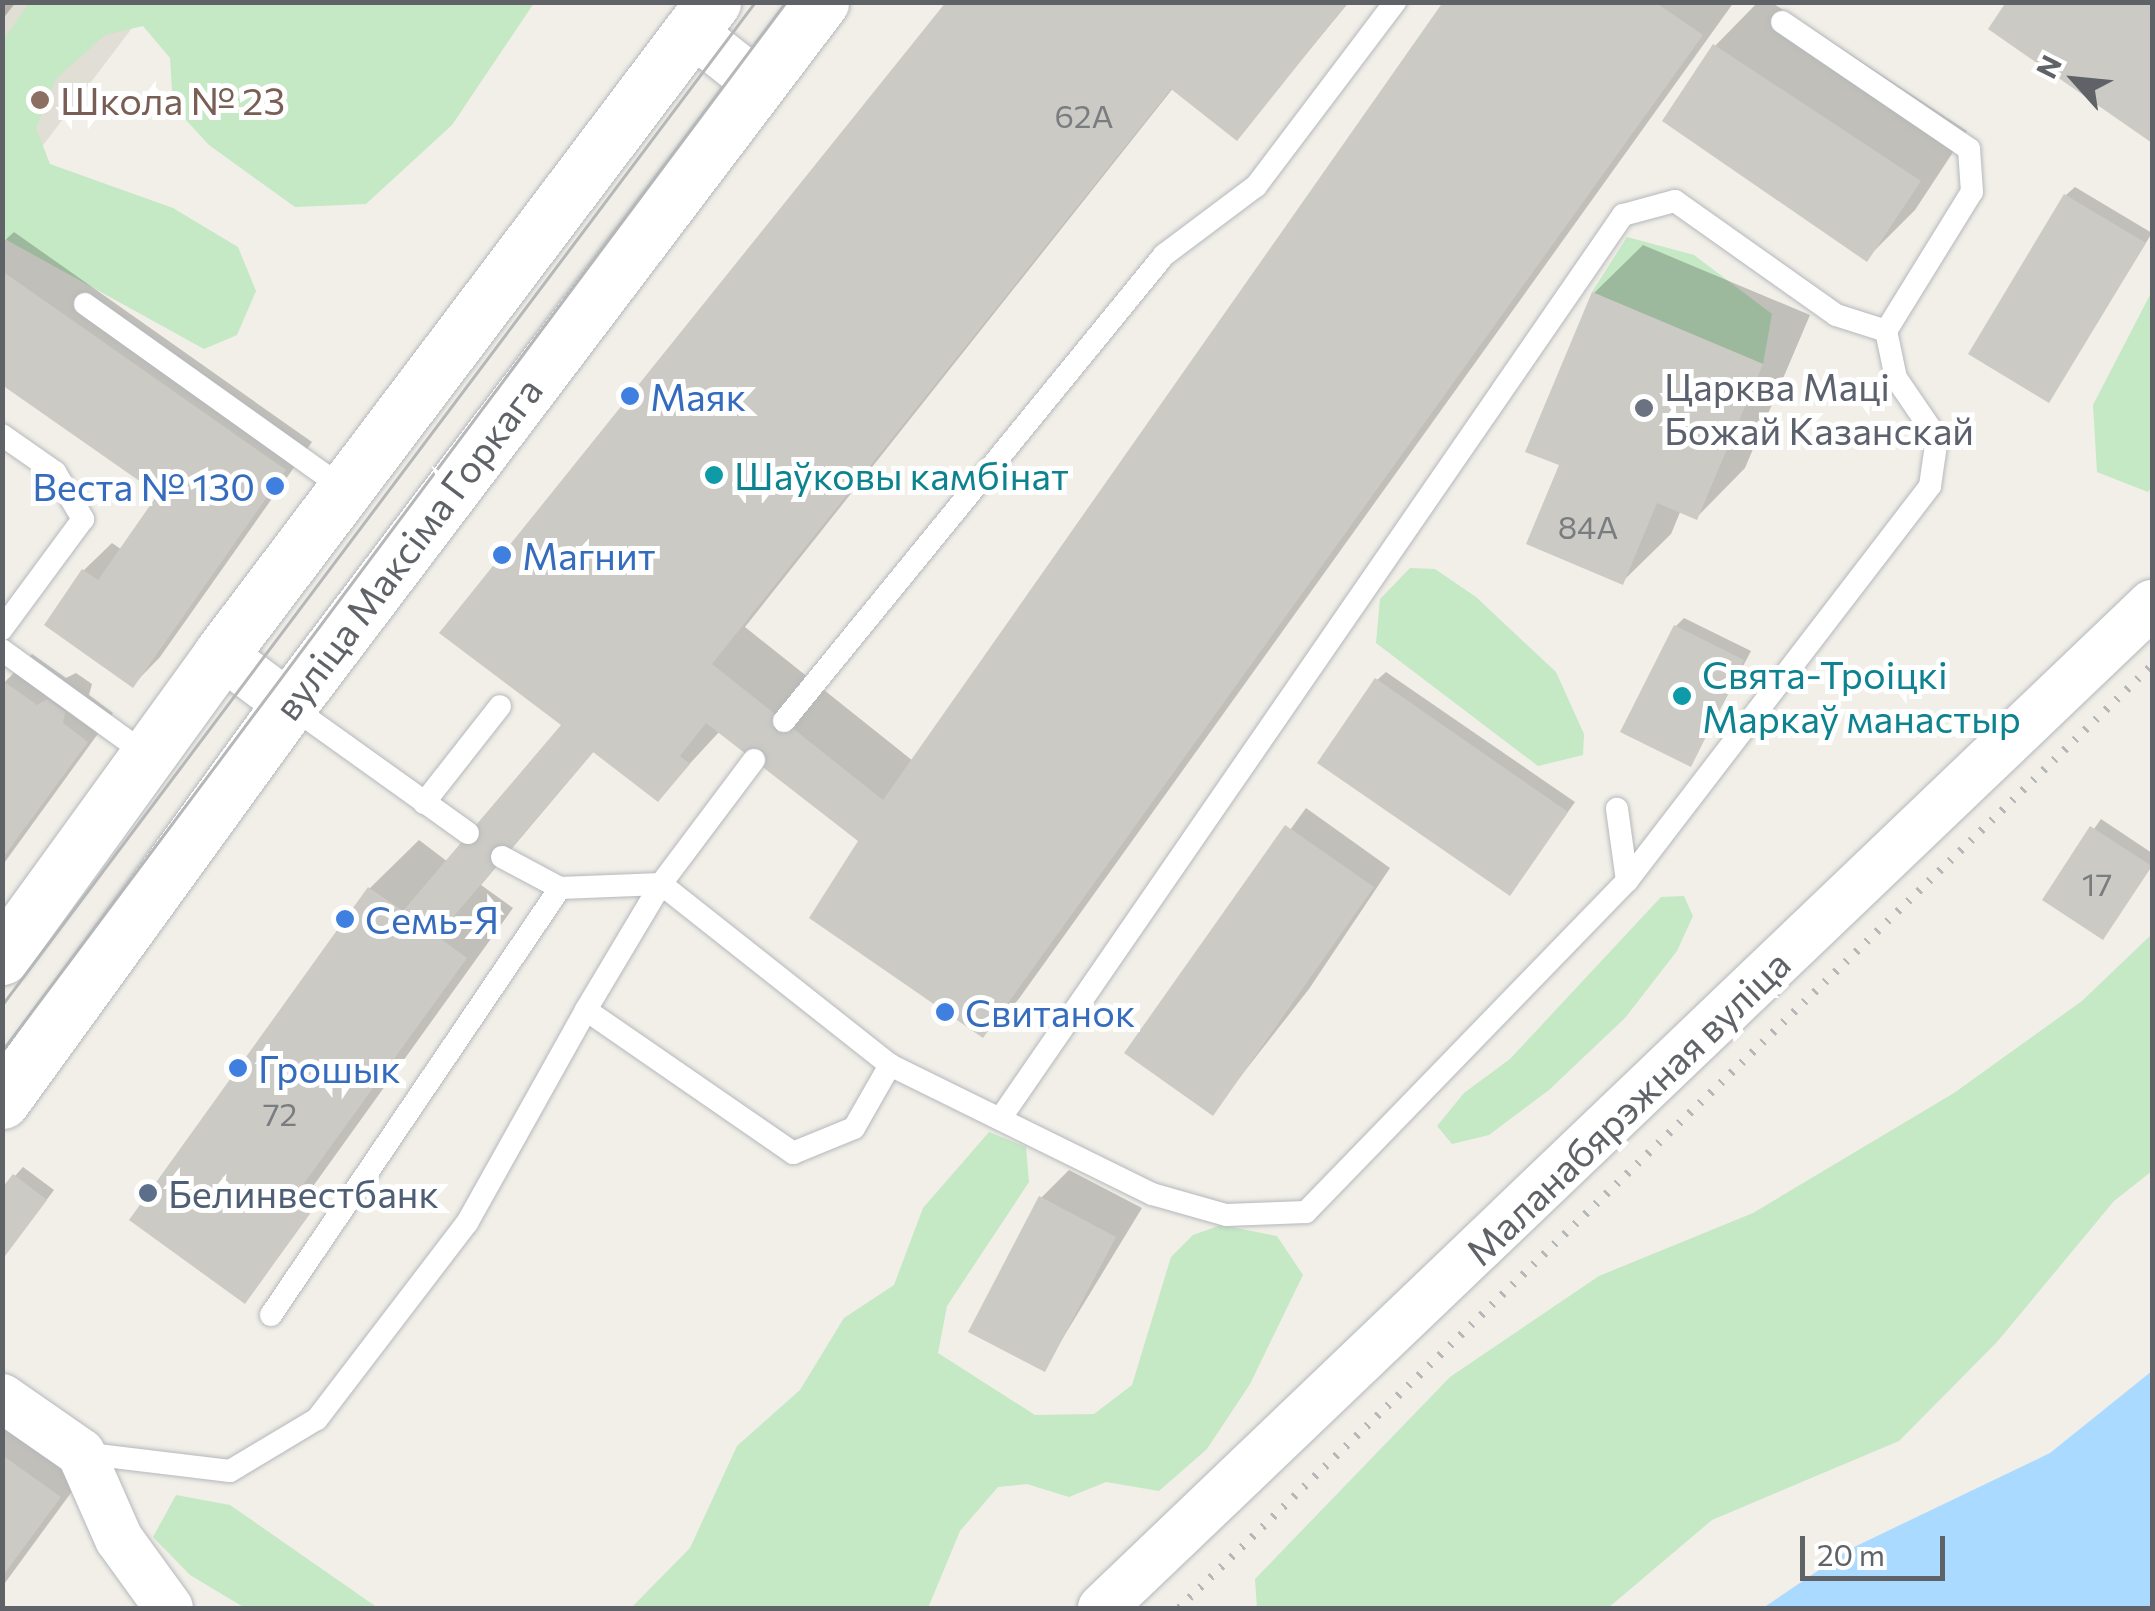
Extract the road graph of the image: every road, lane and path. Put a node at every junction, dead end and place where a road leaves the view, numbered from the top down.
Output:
1 (821, 2) edge
2 (1395, 2) edge
3 (702, 17) edge
4 (1782, 22) dead end
5 (757, 83) junction
6 (85, 304) dead end
7 (1886, 330) junction
8 (2, 435) edge
9 (344, 489) junction
10 (2152, 604) edge
11 (2, 629) edge
12 (2, 650) edge
13 (221, 654) junction
14 (289, 705) junction
15 (500, 706) dead end
16 (784, 721) dead end
17 (148, 755) junction
18 (754, 760) dead end
19 (424, 802) junction
20 (1617, 808) dead end
21 (468, 834) dead end
22 (502, 857) dead end
23 (1626, 881) junction
24 (661, 884) junction
25 (560, 888) junction
26 (2, 956) edge
27 (586, 1010) junction
28 (890, 1065) junction
29 (2, 1101) edge
30 (1000, 1119) junction
31 (271, 1315) dead end
32 (2, 1398) edge
33 (82, 1453) junction
34 (168, 1608) edge
35 (1102, 1608) edge

1 - 5 main road, вуліца Максіма Горкага
2 - 16 lane
3 - 5 street
3 - 9 main road
4 - 7 lane
5 - 14 main road, вуліца Максіма Горкага
6 - 9 lane
7 - 23 lane
7 - 30 lane
8 - 11 lane
9 - 13 main road
10 - 35 street, Маланабярэжная вуліца
12 - 17 lane
13 - 14 street
13 - 17 main road
14 - 19 lane
14 - 29 main road, вуліца Максіма Горкага
15 - 19 lane
17 - 26 main road
18 - 24 lane
19 - 21 lane
20 - 23 lane
22 - 25 lane
23 - 30 lane
24 - 25 lane
24 - 27 lane
24 - 28 lane
25 - 31 lane
27 - 28 lane
27 - 33 lane
28 - 30 lane
32 - 33 street
33 - 34 street

